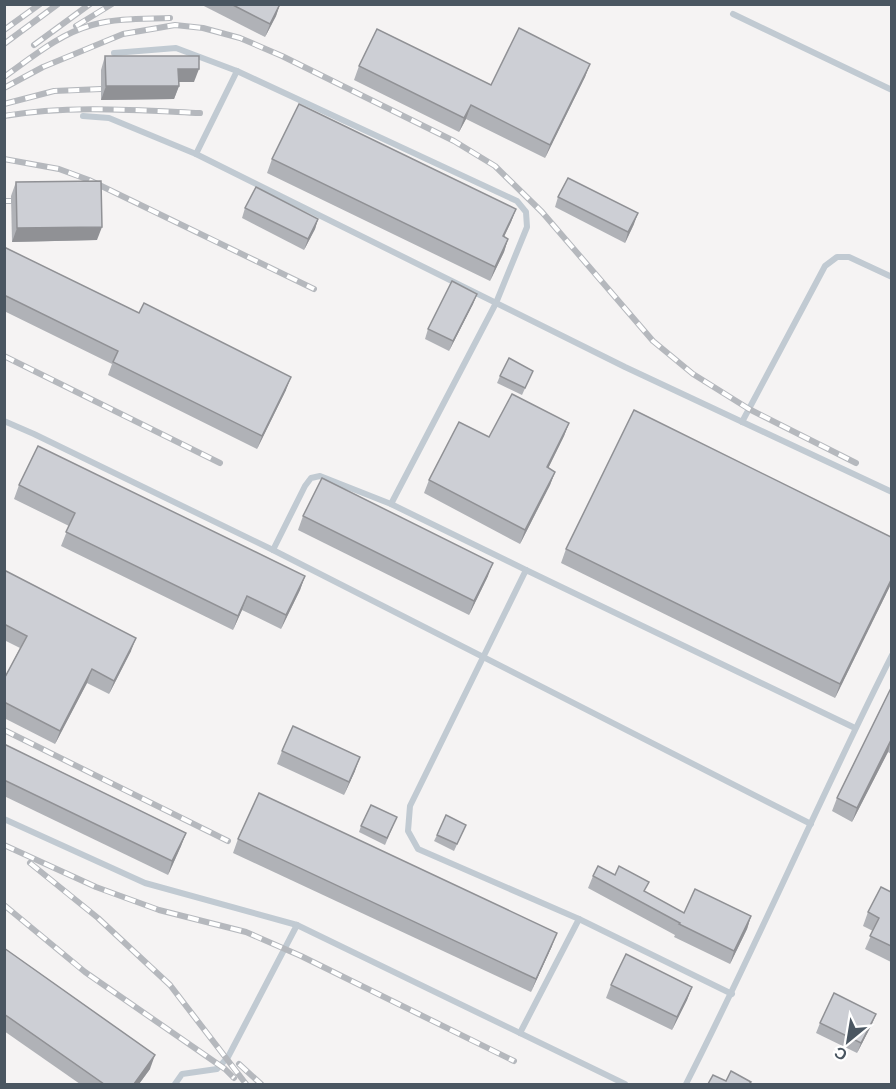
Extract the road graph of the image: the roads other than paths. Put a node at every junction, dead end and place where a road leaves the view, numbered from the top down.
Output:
1 (733, 14) dead end
2 (114, 53) edge
3 (237, 71) junction
4 (891, 90) edge
5 (84, 116) dead end
6 (196, 154) junction
7 (891, 277) edge
8 (496, 303) junction
9 (4, 422) edge
10 (742, 422) junction
11 (891, 492) edge
12 (391, 504) junction
13 (273, 550) junction
14 (526, 570) junction
15 (891, 655) edge
16 (483, 656) junction
17 (855, 728) junction
18 (4, 819) edge
19 (811, 824) junction
20 (579, 919) junction
21 (297, 925) junction
22 (732, 994) junction
23 (520, 1033) junction
24 (175, 1084) edge
25 (625, 1084) edge
26 (686, 1084) edge

1 - 4 lane
2 - 3 lane
3 - 6 lane
3 - 8 lane
5 - 6 lane
6 - 8 lane
7 - 10 lane
8 - 10 lane
8 - 12 lane
9 - 13 lane
10 - 11 lane
12 - 13 lane
12 - 14 lane
13 - 16 lane
14 - 16 lane
14 - 17 lane
15 - 17 lane
16 - 19 lane
16 - 20 lane
17 - 19 lane
18 - 21 lane
19 - 22 lane
20 - 22 lane
20 - 23 lane
21 - 23 lane
21 - 24 lane
22 - 26 lane
23 - 25 lane

